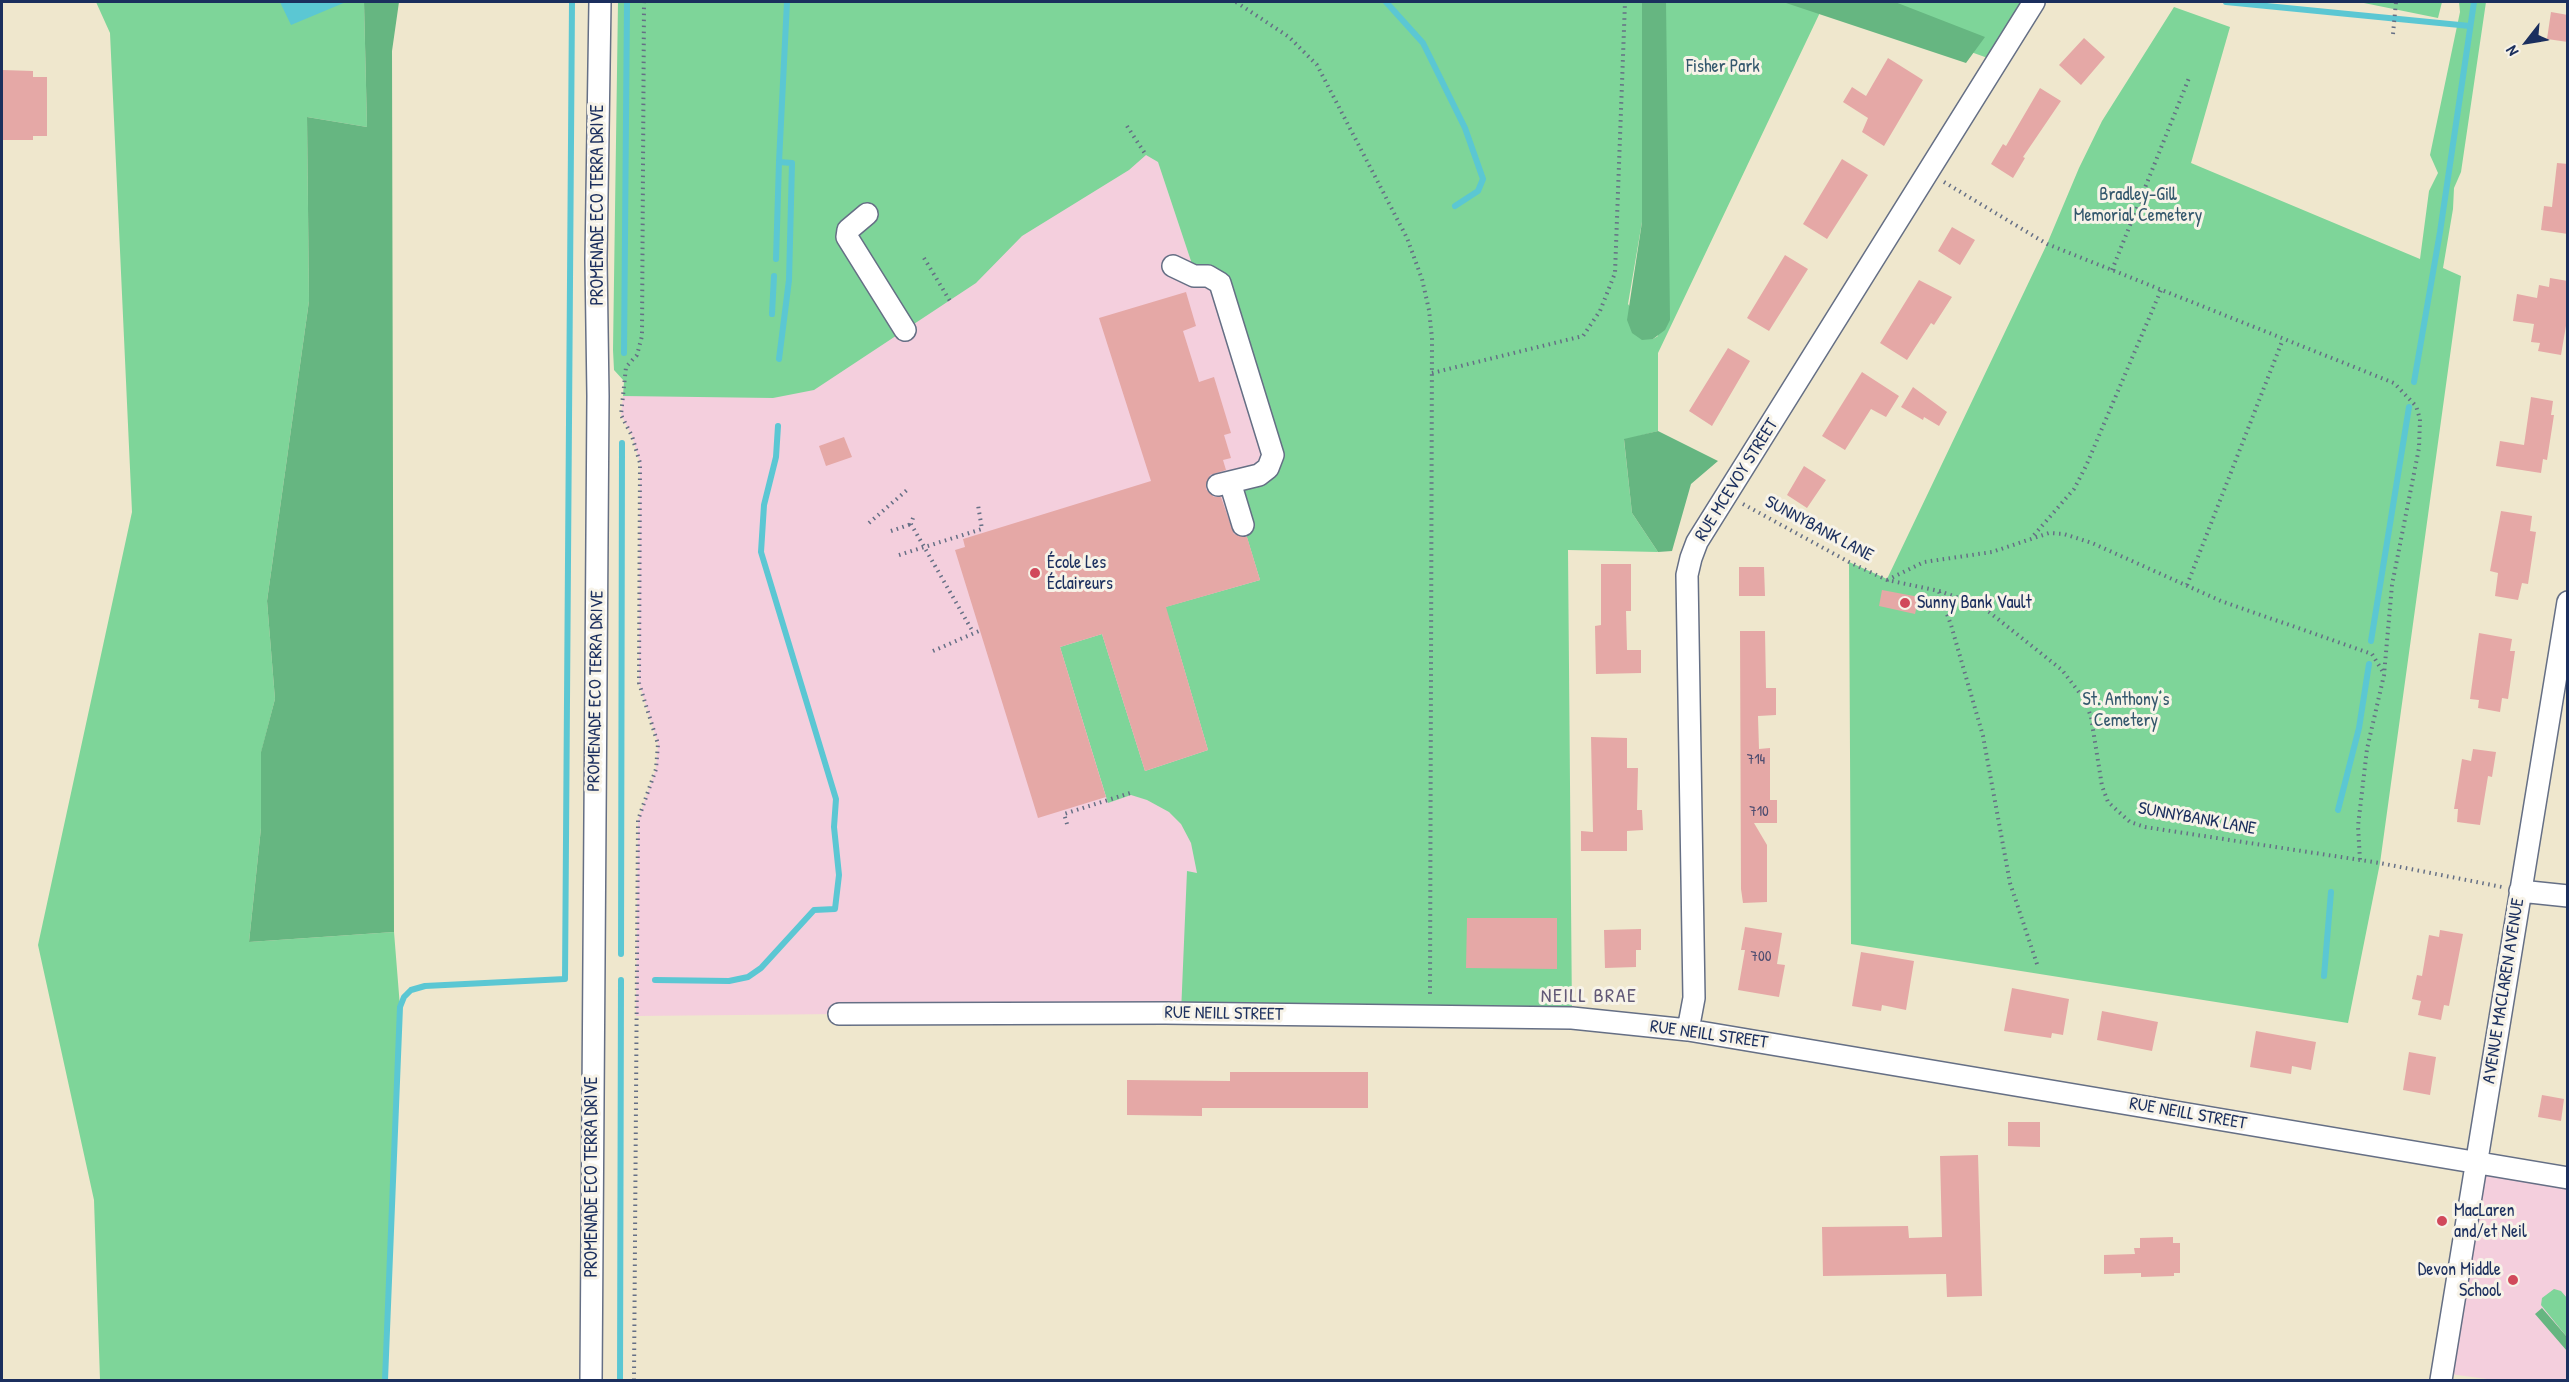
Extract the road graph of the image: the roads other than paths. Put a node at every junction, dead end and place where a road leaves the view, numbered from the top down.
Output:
1 (600, 2) edge
2 (2034, 2) edge
3 (867, 214) dead end
4 (1173, 266) dead end
5 (905, 330) dead end
6 (1244, 525) dead end
7 (2568, 602) edge
8 (2520, 891) junction
9 (2568, 896) edge
10 (839, 1014) dead end
11 (1688, 1029) junction
12 (2478, 1163) junction
13 (2568, 1178) edge
14 (591, 1380) edge
15 (2441, 1380) edge

1 - 14 street, PROMENADE ECO TERRA DRIVE
2 - 11 street, RUE MCEVOY STREET
3 - 5 street
4 - 6 street
7 - 8 street, AVENUE MACLAREN AVENUE
8 - 9 street
8 - 12 street, AVENUE MACLAREN AVENUE
10 - 11 street, RUE NEILL STREET
11 - 12 street, RUE NEILL STREET
12 - 13 street, RUE NEILL STREET
12 - 15 street, AVENUE MACLAREN AVENUE

